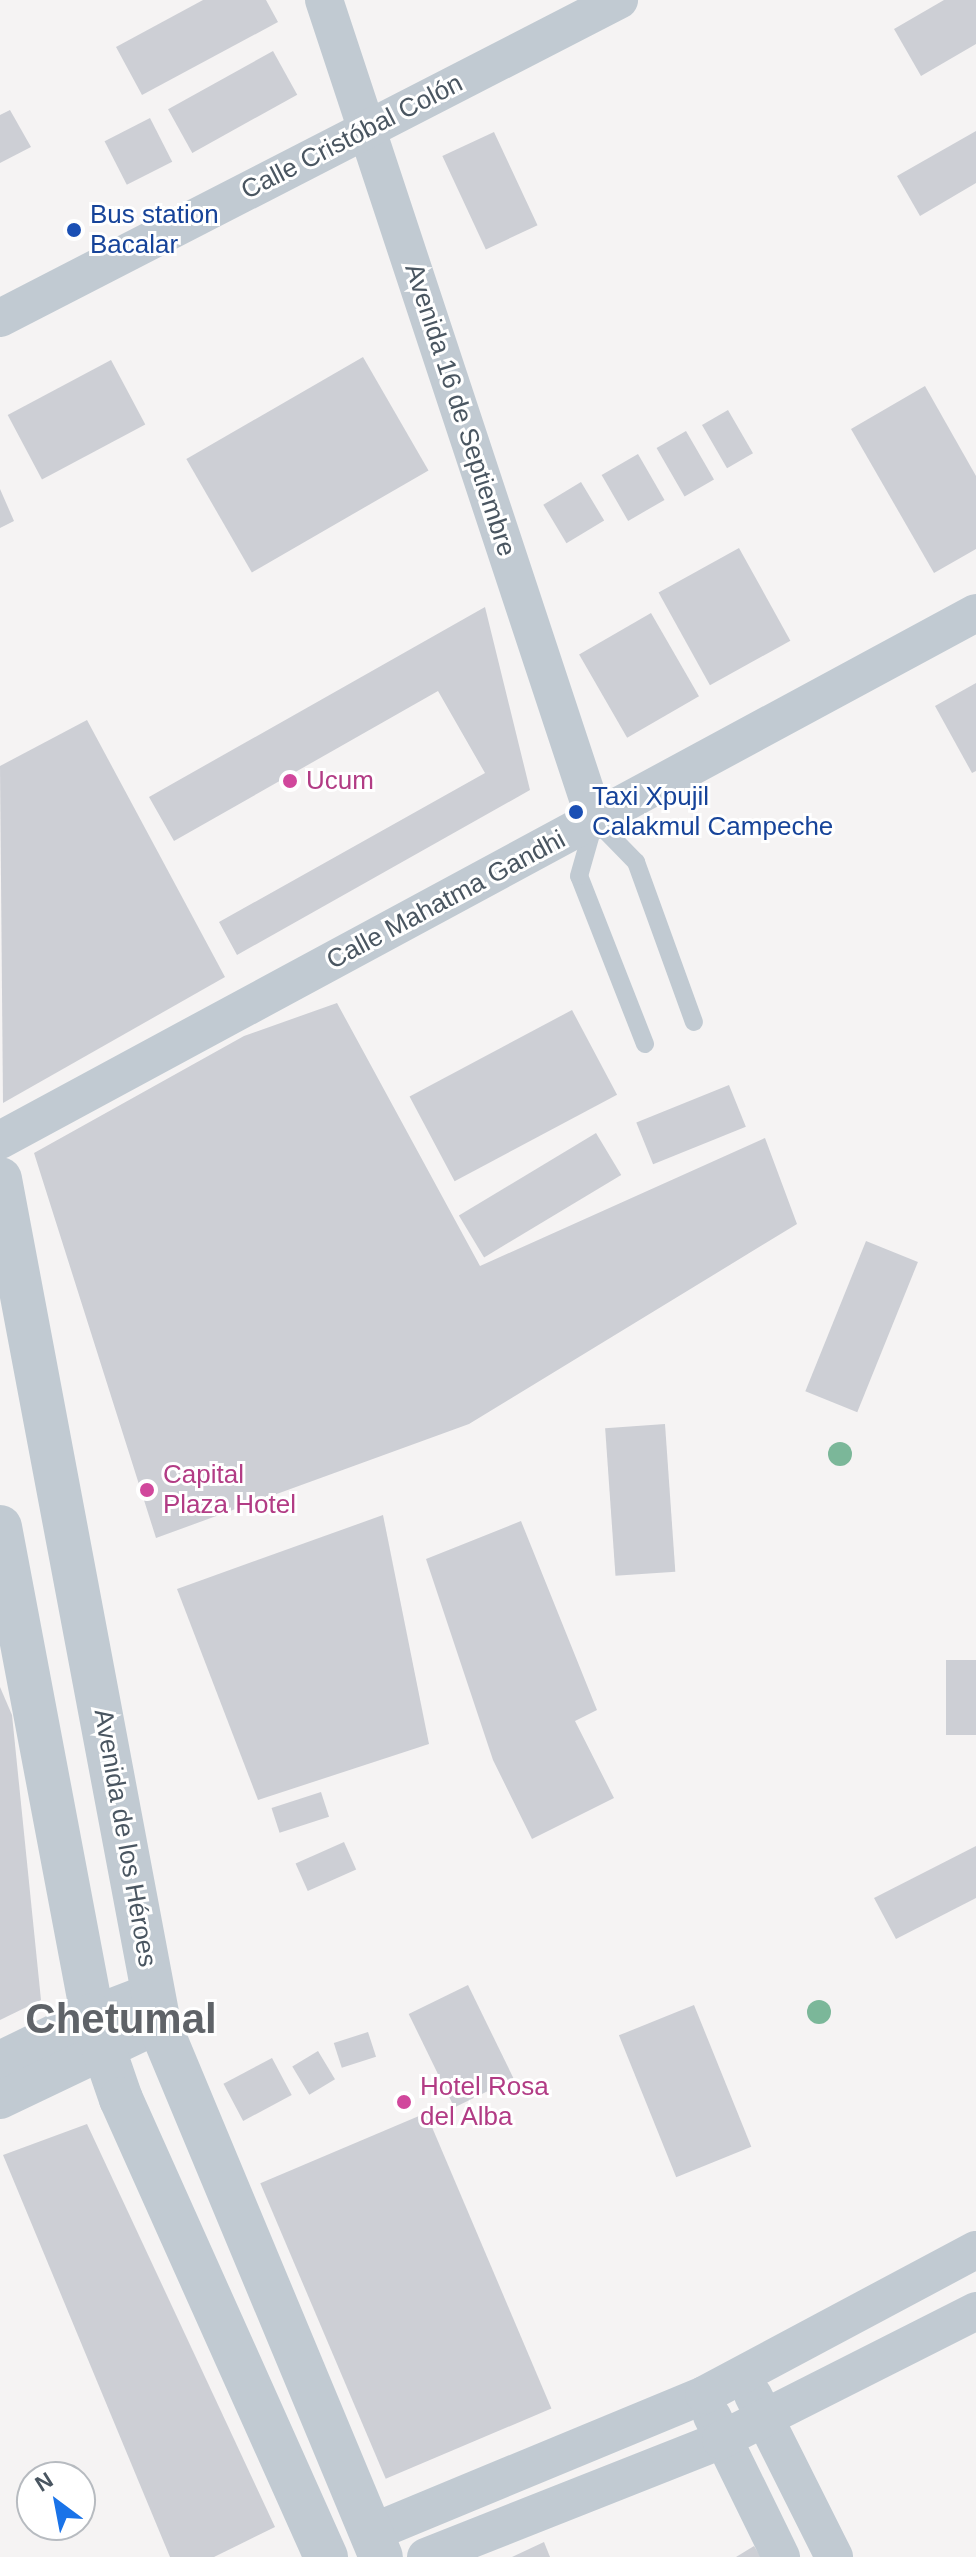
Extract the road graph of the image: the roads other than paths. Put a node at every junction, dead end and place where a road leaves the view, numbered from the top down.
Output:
1 (324, 0) edge
2 (619, 0) edge
3 (367, 130) junction
4 (0, 318) edge
5 (976, 613) edge
6 (595, 820) junction
7 (694, 1022) dead end
8 (645, 1044) dead end
9 (0, 1140) edge
10 (0, 1179) edge
11 (0, 1527) edge
12 (156, 2008) junction
13 (97, 2031) junction
14 (0, 2060) edge
15 (0, 2100) edge
16 (976, 2250) edge
17 (976, 2311) edge
18 (743, 2372) junction
19 (704, 2395) junction
20 (763, 2417) junction
21 (721, 2440) junction
22 (376, 2545) edge
23 (326, 2557) edge
24 (426, 2557) edge
25 (781, 2557) edge
26 (834, 2557) edge

1 - 3 street, Avenida 16 de Septiembre
2 - 3 street, Calle Cristóbal Colón
3 - 4 street, Calle Cristóbal Colón
3 - 6 street, Avenida 16 de Septiembre
5 - 6 street, Calle Mahatma Gandhi
6 - 7 lane
6 - 8 lane
6 - 9 street, Calle Mahatma Gandhi
10 - 12 street, Avenida de los Héroes
11 - 13 street
12 - 13 street
12 - 22 street, Avenida de los Héroes
13 - 14 street
13 - 15 street
13 - 23 street
16 - 18 street
17 - 20 street
18 - 19 street
18 - 20 street
19 - 21 street
19 - 22 street
20 - 21 street
20 - 26 street
21 - 24 street
21 - 25 street

